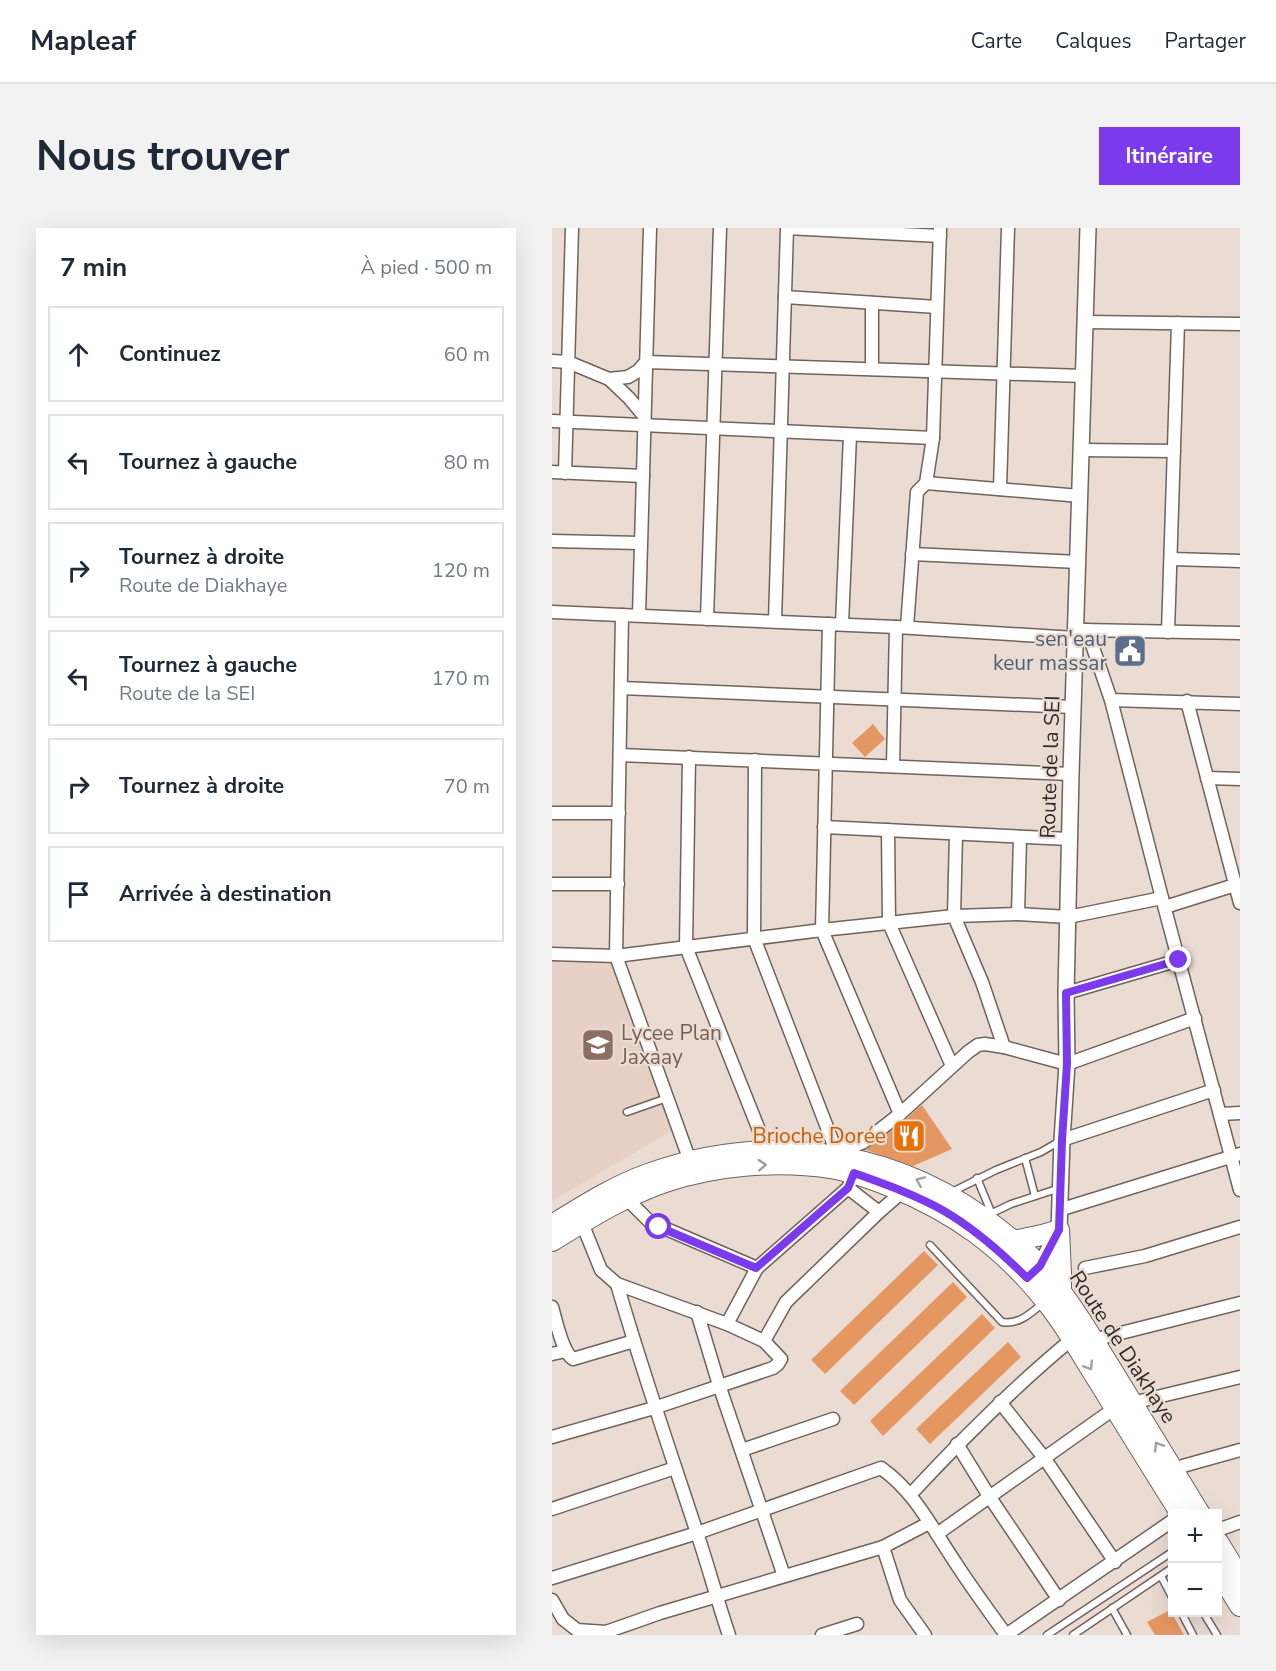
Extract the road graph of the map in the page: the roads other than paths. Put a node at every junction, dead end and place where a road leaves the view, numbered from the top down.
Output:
1 (572, 228) edge
2 (650, 228) edge
3 (720, 228) edge
4 (1008, 228) edge
5 (1088, 228) edge
6 (940, 232) edge
7 (785, 297) junction
8 (872, 303) junction
9 (937, 308) junction
10 (1086, 322) junction
11 (1178, 323) junction
12 (1240, 324) edge
13 (552, 361) edge
14 (568, 362) junction
15 (646, 362) junction
16 (716, 364) junction
17 (783, 366) junction
18 (872, 369) junction
19 (935, 371) junction
20 (1003, 373) junction
21 (1084, 376) junction
22 (609, 379) junction
23 (552, 421) edge
24 (567, 421) junction
25 (644, 421) junction
26 (714, 429) junction
27 (781, 432) junction
28 (850, 435) junction
29 (933, 438) junction
30 (1081, 450) junction
31 (1174, 451) junction
32 (552, 472) edge
33 (565, 473) junction
34 (643, 476) junction
35 (926, 483) junction
36 (1000, 489) junction
37 (1080, 496) junction
38 (552, 541) edge
39 (640, 543) junction
40 (912, 554) junction
41 (1171, 559) junction
42 (1240, 561) edge
43 (1078, 562) junction
44 (552, 612) edge
45 (622, 615) junction
46 (639, 615) junction
47 (707, 618) junction
48 (775, 621) junction
49 (829, 624) junction
50 (842, 624) junction
51 (902, 627) junction
52 (1168, 632) junction
53 (1079, 633) junction
54 (1240, 633) edge
55 (621, 688) junction
56 (827, 697) junction
57 (894, 699) junction
58 (1111, 700) junction
59 (1187, 701) junction
60 (1240, 704) edge
61 (1073, 706) junction
62 (620, 755) junction
63 (689, 758) junction
64 (755, 760) junction
65 (826, 763) junction
66 (893, 766) junction
67 (1071, 774) junction
68 (1207, 778) junction
69 (1240, 779) edge
70 (552, 813) edge
71 (619, 813) junction
72 (824, 827) junction
73 (888, 830) junction
74 (956, 834) junction
75 (1020, 837) junction
76 (1070, 839) junction
77 (552, 884) edge
78 (618, 884) junction
79 (1235, 885) junction
80 (1164, 903) junction
81 (1240, 903) edge
82 (1018, 914) junction
83 (954, 916) junction
84 (1068, 917) junction
85 (889, 922) junction
86 (822, 930) junction
87 (754, 938) junction
88 (686, 947) junction
89 (552, 954) edge
90 (616, 956) junction
91 (1179, 960) junction
92 (1066, 993) junction
93 (1195, 1018) junction
94 (1004, 1047) junction
95 (1067, 1064) junction
96 (952, 1066) junction
97 (1214, 1090) junction
98 (667, 1098) junction
99 (627, 1112) dead end
100 (1240, 1113) edge
101 (900, 1114) junction
102 (1220, 1114) junction
103 (1062, 1140) junction
104 (767, 1150) junction
105 (834, 1152) junction
106 (1236, 1155) edge
107 (1024, 1158) junction
108 (690, 1161) junction
109 (977, 1179) junction
110 (851, 1181) junction
111 (1060, 1188) junction
112 (1240, 1190) edge
113 (902, 1192) junction
114 (947, 1194) junction
115 (1035, 1196) junction
116 (626, 1198) junction
117 (1059, 1210) junction
118 (879, 1212) junction
119 (987, 1215) junction
120 (582, 1223) junction
121 (552, 1225) edge
122 (1240, 1227) edge
123 (1059, 1230) junction
124 (552, 1241) edge
125 (1013, 1241) junction
126 (930, 1245) dead end
127 (756, 1268) junction
128 (1085, 1268) dead end
129 (1033, 1272) junction
130 (617, 1284) junction
131 (1054, 1297) junction
132 (1240, 1303) edge
133 (552, 1307) edge
134 (697, 1312) junction
135 (728, 1324) junction
136 (1072, 1339) junction
137 (1093, 1340) junction
138 (634, 1341) junction
139 (764, 1341) junction
140 (566, 1351) junction
141 (552, 1354) edge
142 (1240, 1377) edge
143 (719, 1385) junction
144 (1000, 1402) junction
145 (1123, 1406) junction
146 (654, 1408) junction
147 (832, 1419) dead end
148 (552, 1437) edge
149 (957, 1444) junction
150 (742, 1450) junction
151 (1240, 1450) edge
152 (1045, 1459) junction
153 (675, 1468) junction
154 (1172, 1469) junction
155 (911, 1494) junction
156 (989, 1496) junction
157 (552, 1509) edge
158 (1178, 1509) edge
159 (1197, 1509) edge
160 (762, 1510) junction
161 (1240, 1522) edge
162 (929, 1523) junction
163 (1168, 1525) edge
164 (1222, 1529) edge
165 (697, 1533) junction
166 (937, 1534) junction
167 (882, 1547) junction
168 (1222, 1549) edge
169 (1168, 1555) edge
170 (1115, 1562) junction
171 (1168, 1571) edge
172 (784, 1576) junction
173 (1161, 1576) junction
174 (1222, 1577) edge
175 (552, 1578) edge
176 (1240, 1578) edge
177 (1168, 1588) edge
178 (716, 1597) junction
179 (552, 1600) edge
180 (1059, 1600) junction
181 (1240, 1606) edge
182 (1112, 1608) junction
183 (1184, 1617) edge
184 (1206, 1617) edge
185 (857, 1624) dead end
186 (574, 1633) edge
187 (729, 1635) edge
188 (822, 1635) edge
189 (925, 1635) edge
190 (1006, 1635) edge
191 (1047, 1635) edge
192 (1072, 1635) edge
193 (1127, 1635) edge
194 (1193, 1635) edge
195 (1217, 1635) edge

1 - 14 street
2 - 15 street
3 - 16 street
4 - 20 street
5 - 10 street, Route de la SEI
6 - 7 street
6 - 9 street
7 - 8 street
7 - 17 street
8 - 9 street
8 - 18 street
9 - 19 street
10 - 11 street
10 - 21 street, Route de la SEI
11 - 12 street
11 - 31 street
13 - 14 street
14 - 22 street
14 - 24 street
15 - 16 street
15 - 22 street
15 - 25 street
16 - 17 street
16 - 26 street
17 - 18 street
17 - 27 street
18 - 19 street
19 - 20 street
19 - 29 street
20 - 21 street
20 - 36 street
21 - 30 street, Route de la SEI
22 - 25 street
23 - 24 street
24 - 25 street
24 - 33 street
25 - 26 street
25 - 34 street
26 - 27 street
26 - 47 street
27 - 28 street
27 - 48 street
28 - 29 street
28 - 50 street
29 - 35 street
30 - 31 street
30 - 37 street, Route de la SEI
31 - 41 street
32 - 33 street
33 - 34 street
34 - 39 street
35 - 36 street
35 - 40 street
36 - 37 street
37 - 43 street, Route de la SEI
38 - 39 street
39 - 46 street
40 - 43 street
40 - 51 street
41 - 42 street
41 - 52 street
43 - 53 street, Route de la SEI
44 - 45 street
45 - 46 street
45 - 55 street
46 - 47 street
47 - 48 street
48 - 49 street
49 - 50 street
49 - 56 street
50 - 51 street
51 - 53 street
51 - 57 street
52 - 53 street
52 - 54 street
53 - 58 street
53 - 61 street, Route de la SEI
55 - 56 street
55 - 62 street
56 - 57 street
56 - 65 street
57 - 61 street
57 - 66 street
58 - 59 street
58 - 80 street
59 - 60 street
59 - 68 street
61 - 67 street, Route de la SEI
62 - 63 street
62 - 71 street
63 - 64 street
63 - 88 street
64 - 65 street
64 - 87 street
65 - 66 street
65 - 72 street
66 - 67 street
67 - 76 street, Route de la SEI
68 - 69 street
68 - 79 street
70 - 71 street
71 - 78 street
72 - 73 street
72 - 86 street
73 - 74 street
73 - 85 street
74 - 75 street
74 - 83 street
75 - 76 street
75 - 82 street
76 - 84 street, Route de la SEI
77 - 78 street
78 - 90 street
79 - 80 street
79 - 81 street
80 - 84 street
80 - 91 street
82 - 83 street
82 - 84 street
83 - 85 street
83 - 94 street
84 - 92 street, Route de la SEI
85 - 86 street
85 - 96 street
86 - 87 street
86 - 101 street
87 - 88 street
87 - 105 street
88 - 90 street
88 - 104 street
89 - 90 street
90 - 98 street
91 - 92 street
91 - 93 street
92 - 95 street, Route de la SEI
93 - 95 street
93 - 97 street
94 - 95 street
94 - 96 street
95 - 103 street, Route de la SEI
96 - 101 street
97 - 102 street
97 - 103 street
98 - 99 lane
98 - 108 street
100 - 102 street
101 - 105 street
102 - 106 street
103 - 107 lane
103 - 111 street, Route de la SEI
104 - 105 main road, Route de Diakhaye
104 - 108 main road, Route de Diakhaye
114 -> 105 main road, Route de Diakhaye
106 - 112 street
106 - 117 street
107 - 109 lane
107 - 115 lane
108 - 121 main road, Route de Diakhaye
109 - 114 lane
109 - 119 lane
110 - 113 main road, Route de Diakhaye
116 -> 110 main road, Route de Diakhaye
110 - 118 street
110 - 127 street
111 - 115 lane
111 - 117 street, Route de la SEI
113 - 118 street
113 - 129 main road, Route de Diakhaye
114 - 119 main road, Route de Diakhaye
115 - 119 lane
116 - 120 main road, Route de Diakhaye
116 - 127 street
117 - 123 street, Route de la SEI
118 - 139 street
119 - 125 main road, Route de Diakhaye
120 - 124 main road, Route de Diakhaye
120 - 130 street
122 - 128 street
123 - 125 main road
123 - 129 street, Route de la SEI
123 - 131 main road
125 - 129 main road, Route de Diakhaye
126 - 131 lane
127 - 135 street
129 - 131 main road, Route de Diakhaye
130 - 134 street
130 - 138 street
131 - 136 main road, Route de Diakhaye
131 - 137 main road, Route de Diakhaye
132 - 137 street
133 - 140 street
134 - 135 street
134 - 143 street
135 - 139 street
136 - 144 street
136 -> 145 main road, Route de Diakhaye
137 - 145 main road, Route de Diakhaye
138 - 140 street
138 - 146 street
139 - 143 street
140 - 141 street
142 - 145 street
143 - 146 street
143 - 150 street
144 - 149 street
144 - 152 street
145 - 152 street
154 -> 145 main road, Route de Diakhaye
145 - 158 main road, Route de Diakhaye
146 - 148 street
146 - 153 street
147 - 150 street
149 - 155 street
149 - 156 street
150 - 160 street
151 - 154 street
152 - 156 street
152 - 170 street
153 - 157 street
153 - 165 street
154 - 159 main road, Route de Diakhaye
155 - 160 street
155 - 162 street
156 - 166 street
156 - 180 street
160 - 165 street
160 - 172 street
161 - 164 street
162 - 166 street
162 - 167 street
163 - 170 street
165 - 175 street
165 - 178 street
166 - 190 street
167 - 172 street
167 - 189 street
168 - 176 main road
169 - 191 lane
170 - 180 street
171 - 173 lane
172 - 178 street
173 - 177 lane
173 - 182 lane
174 - 181 main road
178 - 186 street
178 - 187 street
179 - 186 street
180 - 190 street
182 - 192 lane
182 - 193 lane
183 - 194 lane
184 - 195 lane
185 - 188 street

